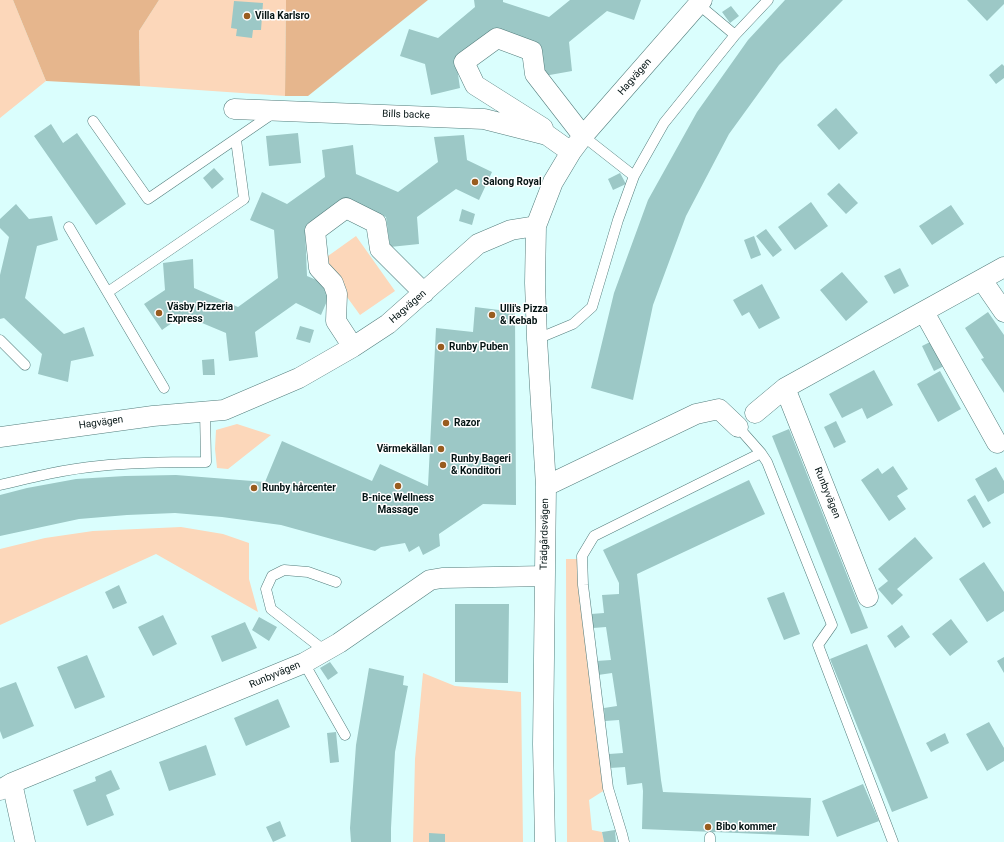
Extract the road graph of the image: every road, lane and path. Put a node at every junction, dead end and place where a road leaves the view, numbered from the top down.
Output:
1 (768, 0) edge
2 (700, 2) edge
3 (735, 35) junction
4 (234, 109) dead end
5 (278, 110) junction
6 (93, 121) dead end
7 (236, 140) junction
8 (576, 145) junction
9 (634, 176) junction
10 (536, 226) junction
11 (69, 228) dead end
12 (1004, 267) edge
13 (982, 280) junction
14 (108, 292) junction
15 (424, 293) junction
16 (924, 312) junction
17 (1004, 312) edge
18 (537, 339) junction
19 (0, 340) edge
20 (353, 347) junction
21 (25, 365) dead end
22 (164, 388) dead end
23 (785, 388) junction
24 (205, 411) junction
25 (755, 413) dead end
26 (738, 427) joint
27 (0, 438) edge
28 (997, 443) dead end
29 (761, 453) junction
30 (0, 485) edge
31 (546, 486) junction
32 (545, 576) junction
33 (336, 582) dead end
34 (868, 597) dead end
35 (325, 651) junction
36 (304, 663) junction
37 (345, 736) dead end
38 (6, 786) edge
39 (25, 842) edge
40 (545, 842) edge
41 (624, 842) edge
42 (893, 842) edge

1 - 3 lane
2 - 3 lane
2 - 8 street, Hagvägen
3 - 9 lane
4 - 5 street, Bills backe
5 - 7 lane
5 - 8 street, Bills backe
6 - 7 lane
7 - 14 lane
8 - 8 street
8 - 9 lane
8 - 10 street, Hagvägen
9 - 18 lane
10 - 15 street, Hagvägen
10 - 18 street, Trädgårdsvägen
11 - 14 lane
12 - 13 street
13 - 16 street
13 - 17 street
14 - 22 lane
15 - 20 street, Hagvägen
15 - 20 street
16 - 23 street
16 - 28 street
18 - 31 street, Trädgårdsvägen
19 - 21 lane
20 - 24 street, Hagvägen
23 - 25 street
23 - 34 street, Runbyvägen
24 - 27 street, Hagvägen
24 - 30 lane
26 - 29 lane
26 - 31 street
29 - 41 lane
29 - 42 lane
31 - 32 street, Trädgårdsvägen
32 - 35 street, Runbyvägen
32 - 40 street, Trädgårdsvägen
33 - 35 lane
35 - 36 street, Runbyvägen
36 - 37 lane
36 - 38 street, Runbyvägen
38 - 39 street

